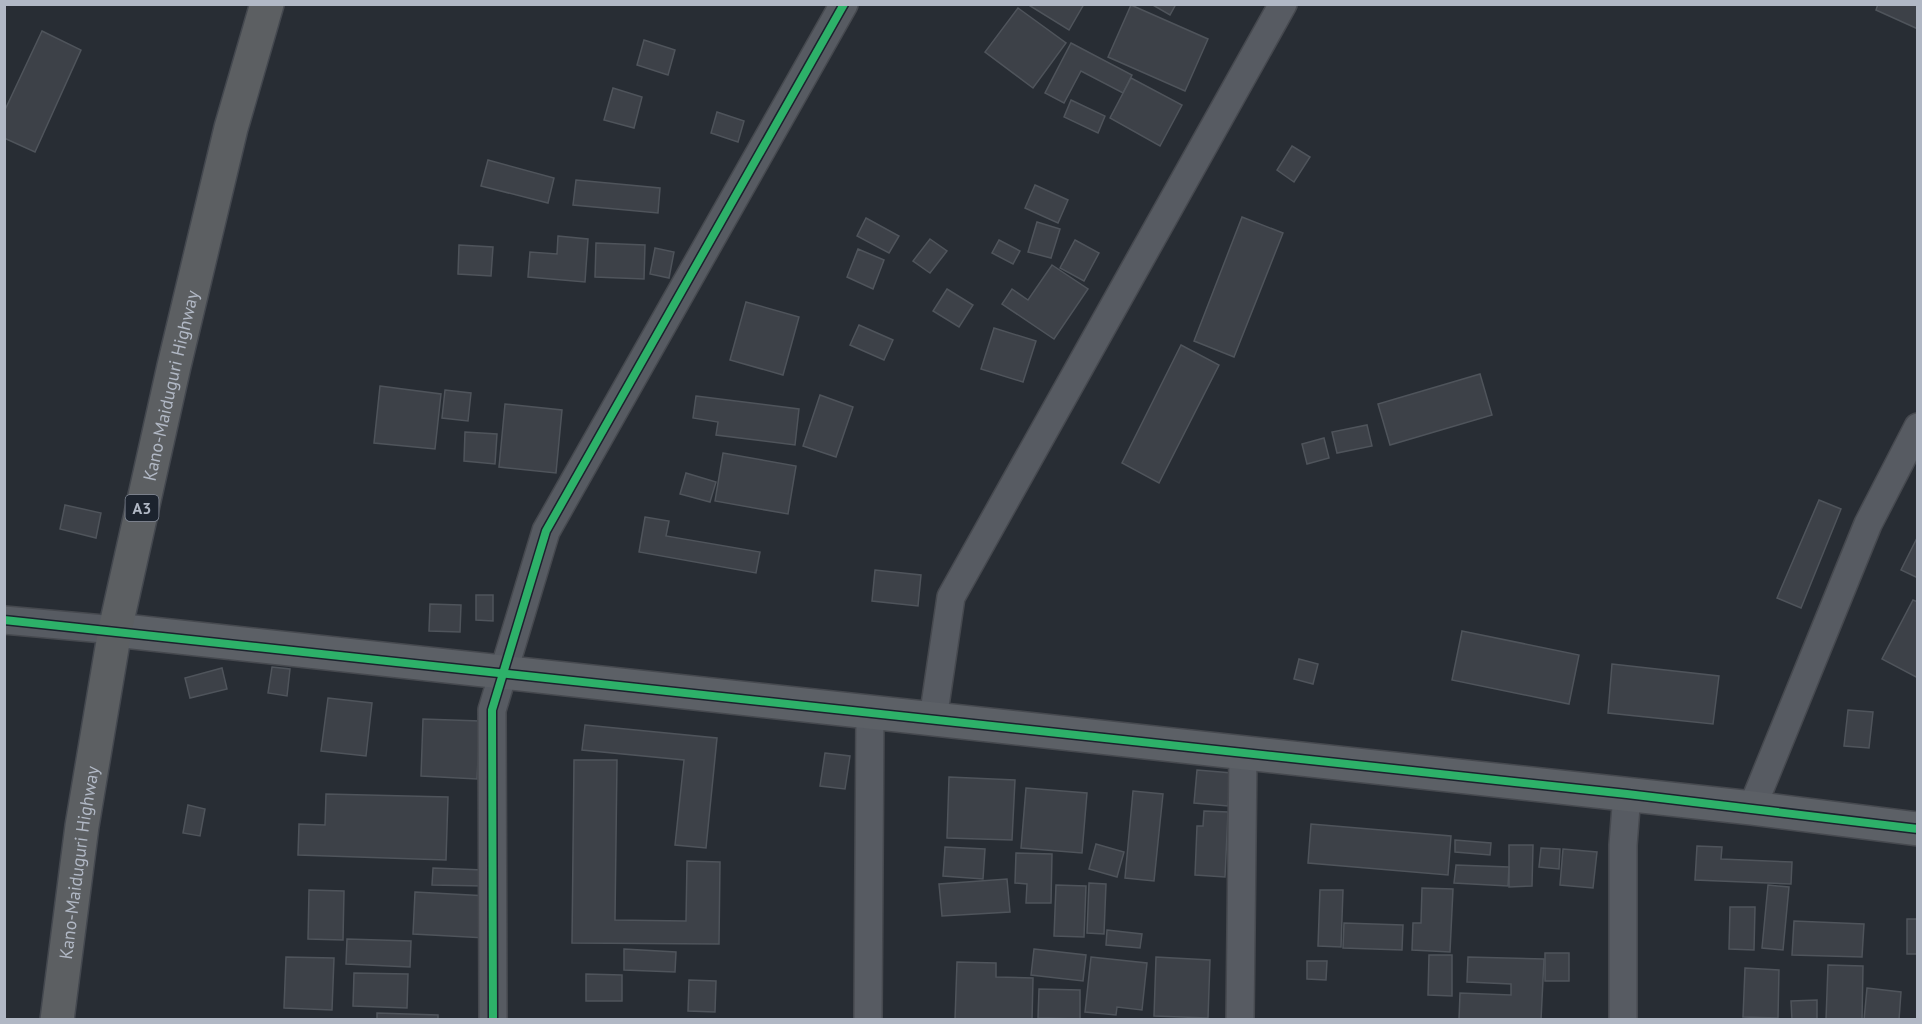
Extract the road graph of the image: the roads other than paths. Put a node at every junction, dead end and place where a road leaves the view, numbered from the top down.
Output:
1 (267, 4) edge
2 (844, 4) edge
3 (1283, 4) edge
4 (1917, 427) edge
5 (4, 620) edge
6 (115, 630) junction
7 (503, 672) junction
8 (870, 712) junction
9 (933, 719) junction
10 (1243, 753) junction
11 (1627, 794) junction
12 (1752, 808) junction
13 (1917, 829) edge
14 (57, 1020) edge
15 (493, 1020) edge
16 (868, 1020) edge
17 (1240, 1020) edge
18 (1623, 1020) edge

1 - 6 highway, Kano-Maiduguri Highway / A3
2 - 7 street
3 - 9 street
4 - 12 street
5 - 6 street
6 - 7 street
6 - 14 highway, Kano-Maiduguri Highway / A3
7 - 8 street
7 - 15 street
8 - 9 street
8 - 16 street
9 - 10 street
10 - 11 street
10 - 17 street
11 - 12 street
11 - 18 street
12 - 13 street

